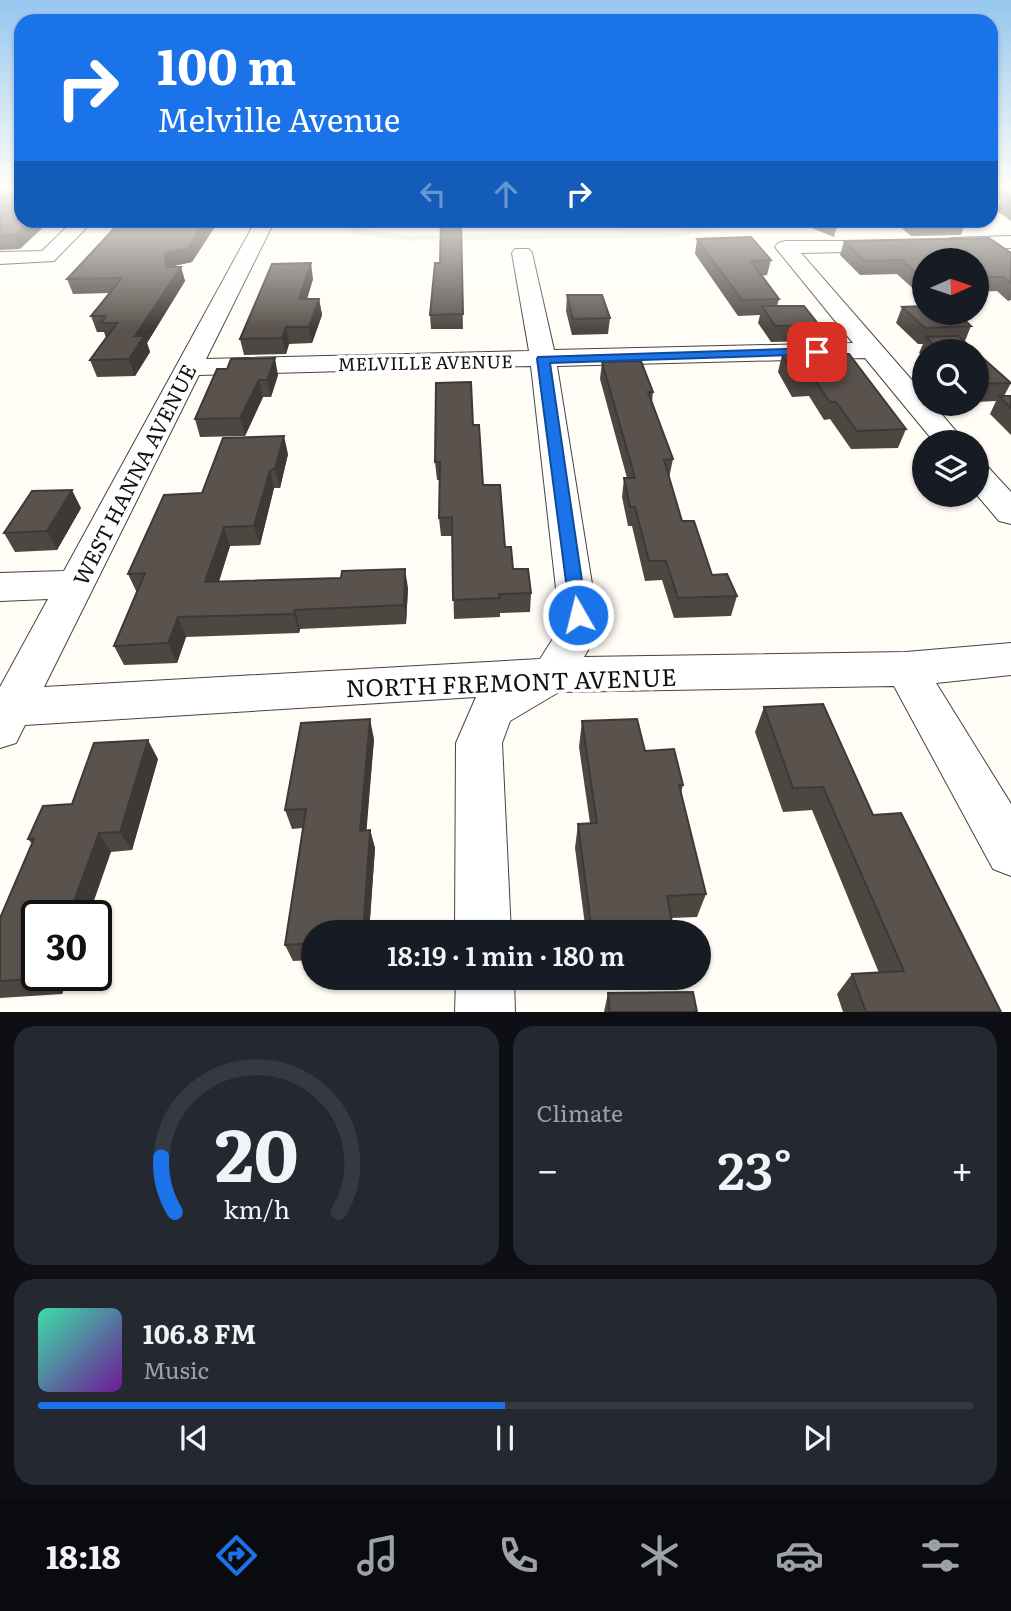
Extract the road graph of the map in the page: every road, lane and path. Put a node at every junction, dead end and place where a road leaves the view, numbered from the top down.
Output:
1 (69, 235) edge
2 (258, 235) edge
3 (1011, 242) edge
4 (931, 244) edge
5 (905, 245) edge
6 (522, 253) dead end
7 (0, 258) edge
8 (872, 350) junction
9 (543, 359) junction
10 (188, 368) junction
11 (940, 430) edge
12 (989, 488) edge
13 (1011, 513) edge
14 (75, 584) junction
15 (0, 587) edge
16 (1011, 659) edge
17 (906, 670) junction
18 (552, 676) junction
19 (6, 718) edge
20 (1011, 851) edge
21 (484, 920) edge
22 (485, 990) edge
23 (485, 1012) edge

1 - 7 street
2 - 10 street, WEST HANNA AVENUE
3 - 4 street
5 - 8 street
6 - 9 street
8 - 9 street, MELVILLE AVENUE
8 - 11 street
9 - 10 street, MELVILLE AVENUE
9 - 18 street
10 - 14 street, WEST HANNA AVENUE
12 - 13 street
14 - 15 street
14 - 19 street, WEST HANNA AVENUE
16 - 17 street, NORTH FREMONT AVENUE
17 - 18 street, NORTH FREMONT AVENUE
17 - 20 street
18 - 19 street, NORTH FREMONT AVENUE
18 - 21 street
22 - 23 street

